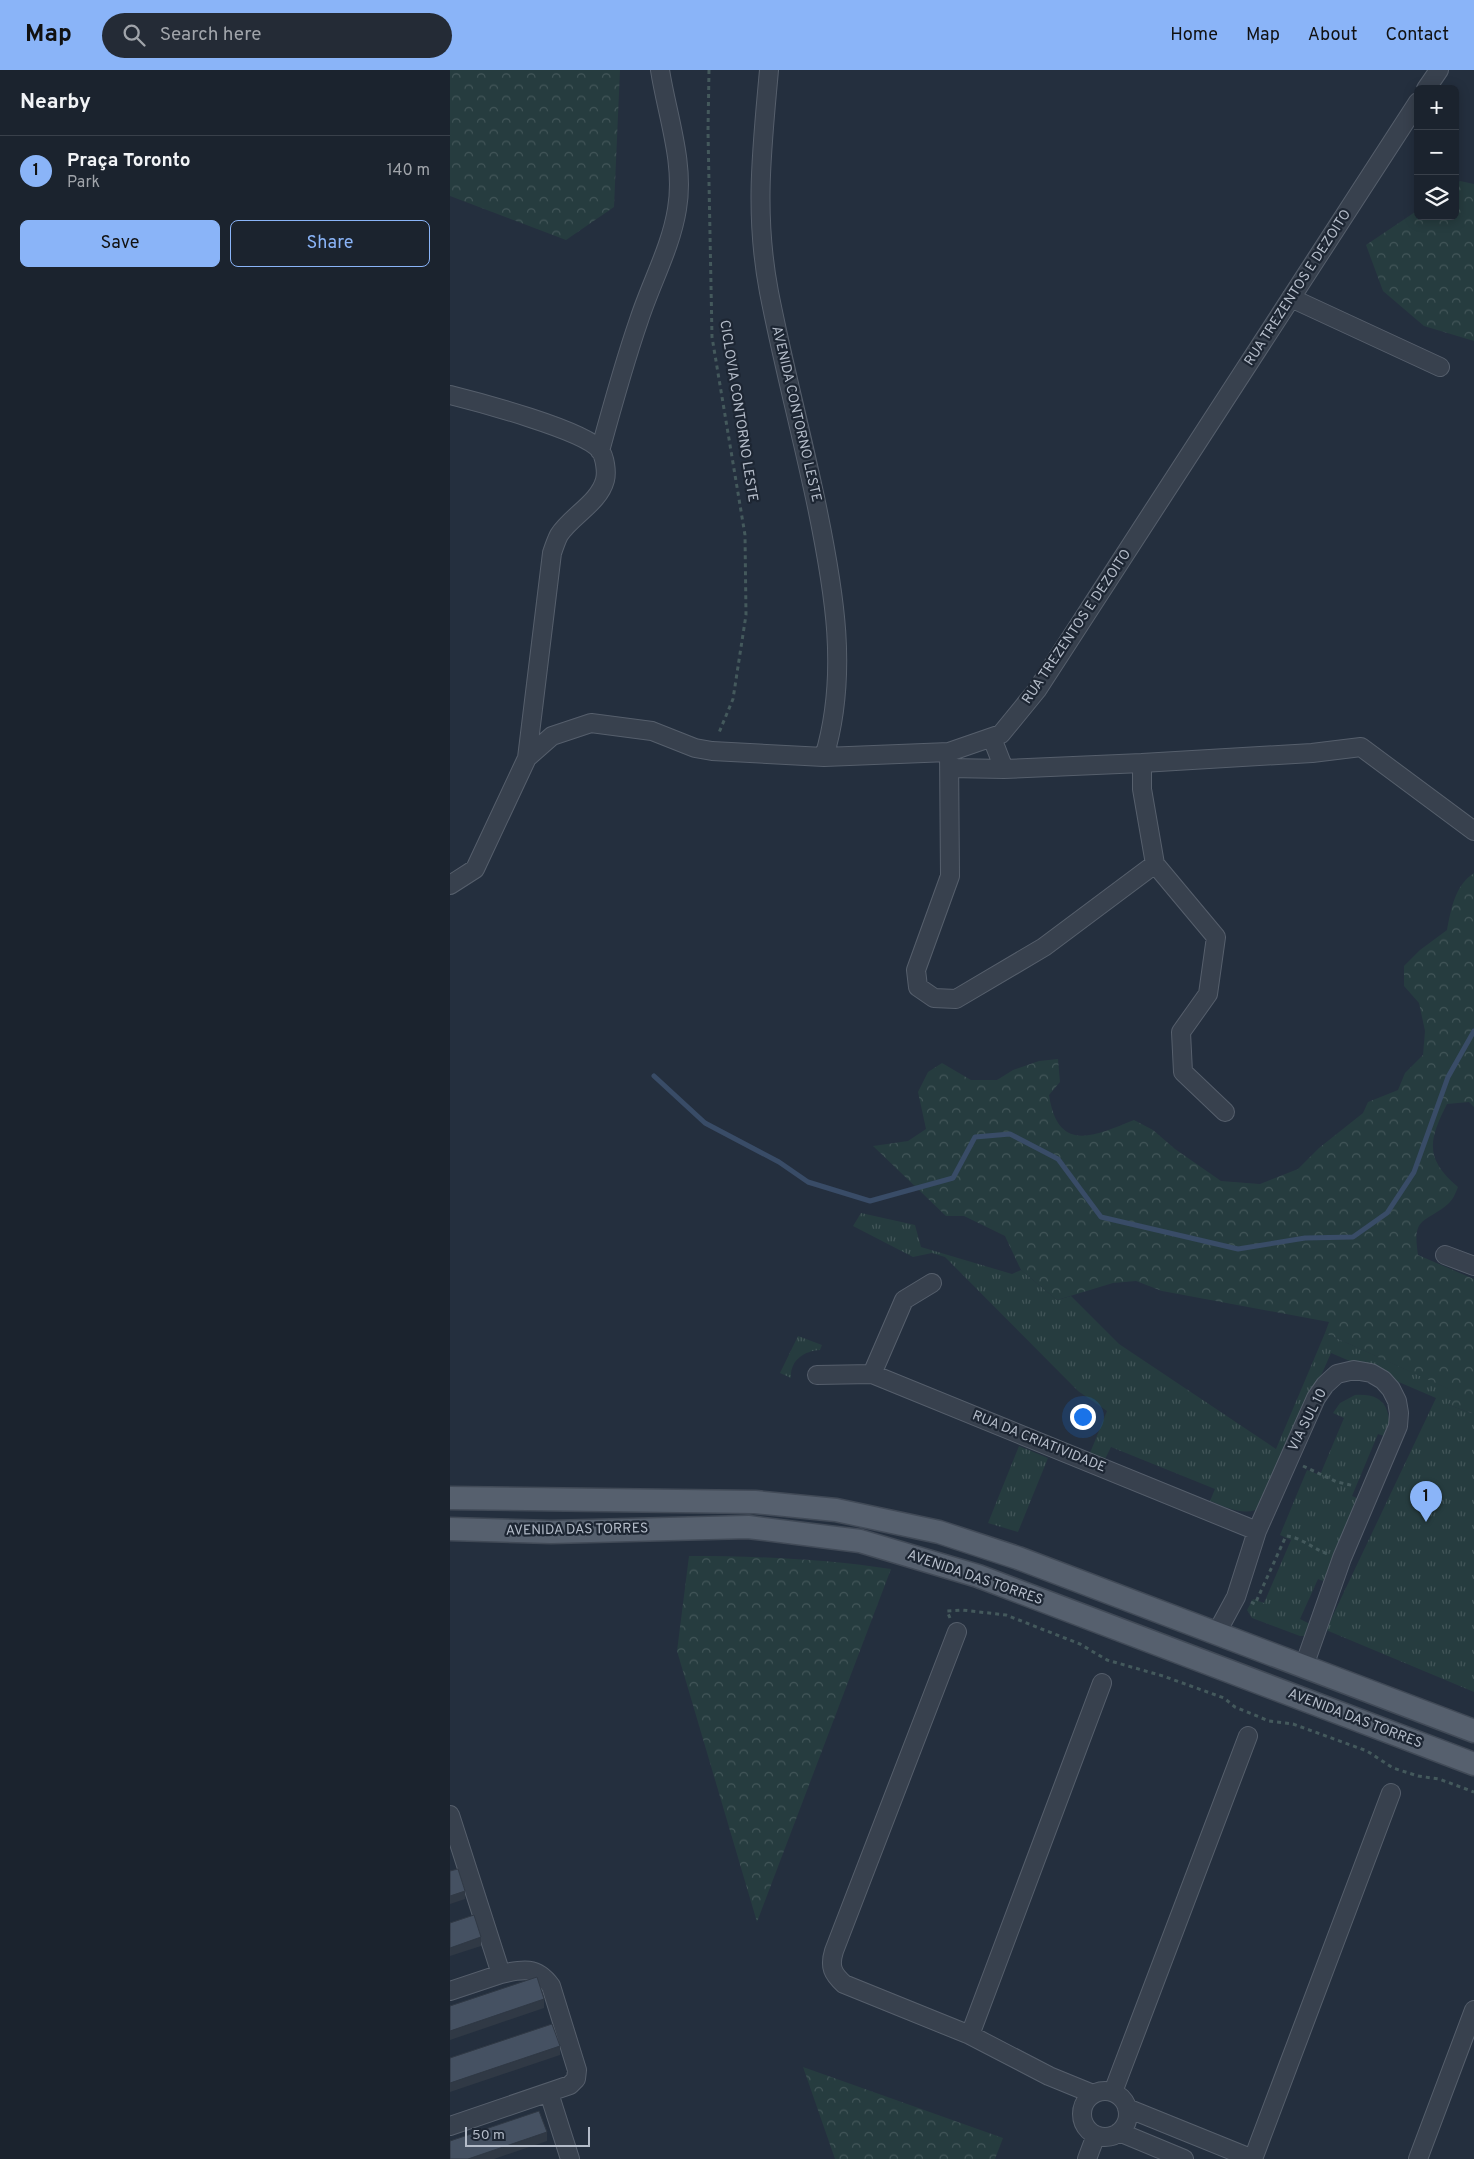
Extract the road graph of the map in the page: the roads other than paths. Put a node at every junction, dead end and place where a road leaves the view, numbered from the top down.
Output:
1 (660, 70) edge
2 (769, 70) edge
3 (1439, 70) edge
4 (1429, 85) edge
5 (1414, 108) edge
6 (1291, 298) junction
7 (1440, 368) dead end
8 (450, 395) edge
9 (600, 451) junction
10 (992, 738) junction
11 (824, 757) junction
12 (527, 758) junction
13 (950, 760) junction
14 (1142, 763) junction
15 (1004, 769) junction
16 (1474, 830) edge
17 (1155, 864) junction
18 (450, 885) edge
19 (1225, 1112) dead end
20 (1445, 1255) dead end
21 (1474, 1266) edge
22 (932, 1283) dead end
23 (872, 1374) junction
24 (817, 1375) dead end
25 (450, 1498) edge
26 (450, 1529) edge
27 (1257, 1531) junction
28 (957, 1632) road end
29 (1216, 1634) junction
30 (1304, 1666) junction
31 (1102, 1683) dead end
32 (1474, 1731) edge
33 (1248, 1736) dead end
34 (1474, 1764) edge
35 (1391, 1793) dead end
36 (450, 1815) edge
37 (456, 1856) edge
38 (501, 1974) junction
39 (450, 1992) edge
40 (1474, 2010) edge
41 (970, 2035) junction
42 (1049, 2076) junction
43 (1113, 2092) junction
44 (549, 2093) junction
45 (1093, 2094) junction
46 (1127, 2108) junction
47 (1082, 2114) junction
48 (450, 2126) edge
49 (1119, 2132) junction
50 (1096, 2135) junction
51 (570, 2159) edge
52 (1087, 2159) edge
53 (1184, 2159) edge
54 (1253, 2159) edge
55 (1418, 2159) edge

1 - 9 street
2 - 11 street, AVENIDA CONTORNO LESTE
3 - 4 street
5 - 6 street, RUA TREZENTOS E DEZOITO
6 - 7 street
6 - 10 street, RUA TREZENTOS E DEZOITO
8 - 9 street
9 - 12 street
10 - 13 street, RUA TREZENTOS E DEZOITO
10 - 15 street
11 - 12 street, RUA TREZENTOS E DEZOITO
11 - 13 street, RUA TREZENTOS E DEZOITO
12 - 18 street, RUA TREZENTOS E DEZOITO
13 - 15 street
13 - 17 street
14 - 15 street
14 - 16 street
14 - 17 street
17 - 19 street
20 - 21 street
22 - 23 street
23 - 24 street, RUA DA CRIATIVIDADE
23 - 27 street, RUA DA CRIATIVIDADE
25 - 29 main road, AVENIDA DAS TORRES
26 - 34 main road, AVENIDA DAS TORRES
27 - 29 street, VIA SUL 10
27 - 30 street, VIA SUL 10
28 - 41 street
29 - 30 main road, AVENIDA DAS TORRES
30 - 32 main road, AVENIDA DAS TORRES
31 - 41 street
33 - 43 street
35 - 54 street
36 - 37 street
37 - 38 street
38 - 39 street
38 - 44 street
40 - 55 street
41 - 42 street
42 - 45 street
42 - 47 street
43 - 45 street
43 - 46 street
44 - 48 street
44 - 51 street
45 - 47 street
46 - 49 street
46 - 54 street
47 - 50 street
49 - 50 street
49 - 53 street
50 - 52 street

